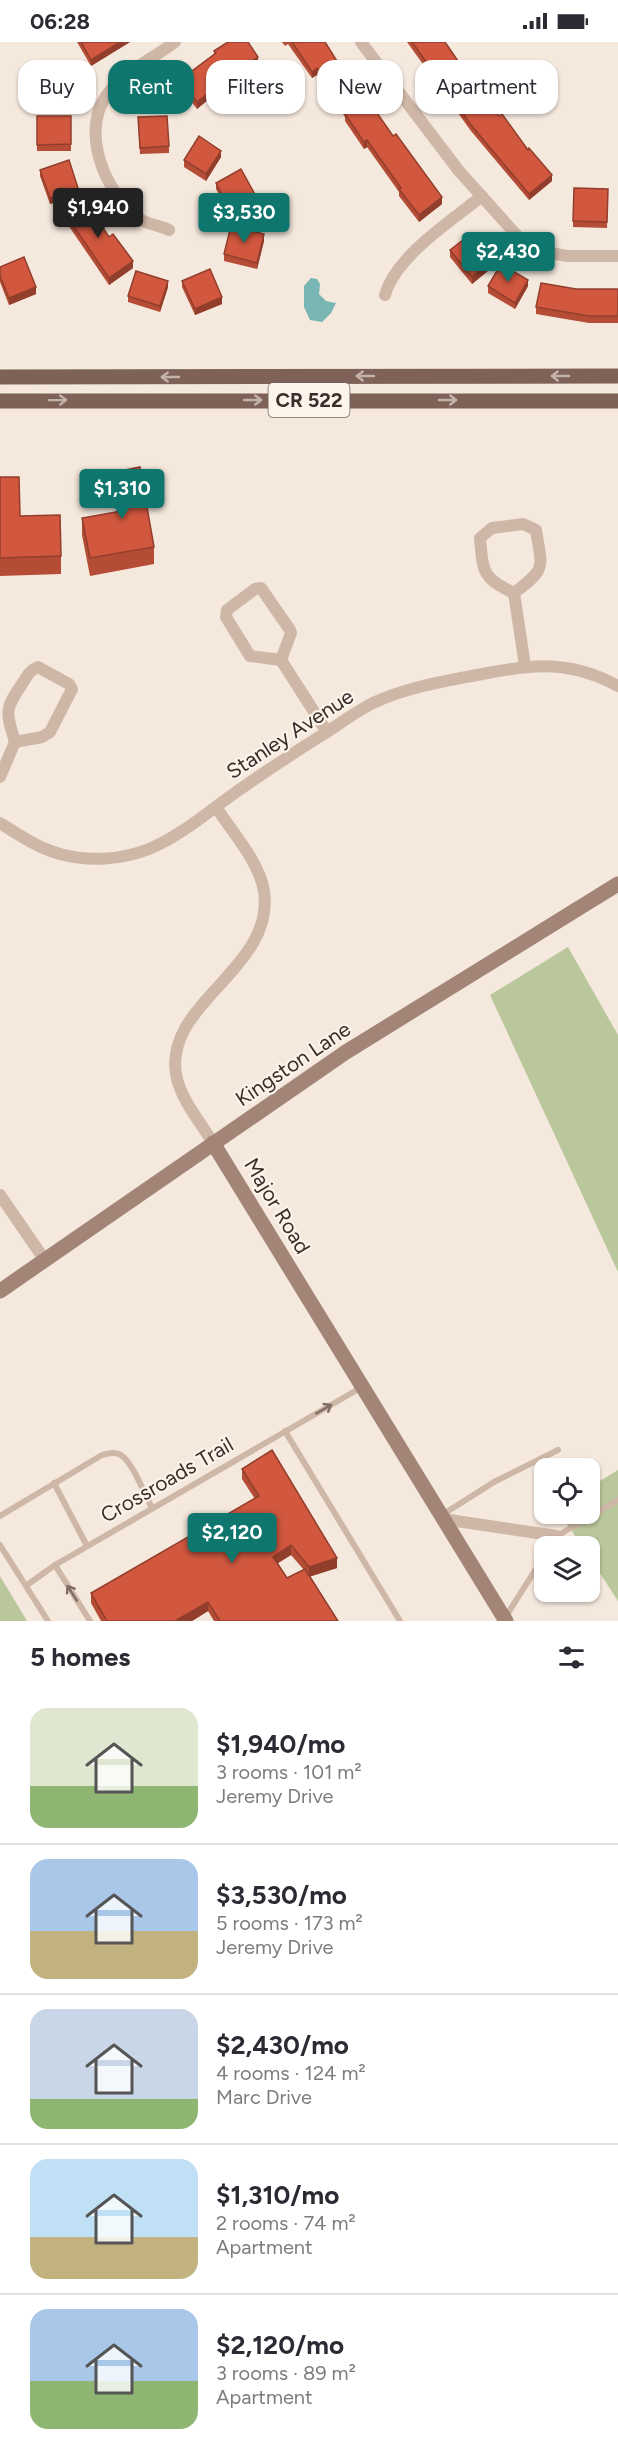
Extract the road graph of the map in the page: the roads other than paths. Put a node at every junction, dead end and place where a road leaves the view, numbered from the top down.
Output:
1 (175, 42) edge
2 (360, 42) edge
3 (482, 196) junction
4 (169, 230) dead end
5 (618, 256) edge
6 (385, 295) dead end
7 (618, 376) edge
8 (0, 377) edge
9 (618, 400) edge
10 (0, 401) edge
11 (514, 593) junction
12 (280, 660) junction
13 (525, 666) junction
14 (618, 686) edge
15 (327, 732) junction
16 (15, 742) junction
17 (0, 777) edge
18 (216, 807) junction
19 (0, 823) edge
20 (618, 884) edge
21 (213, 1143) junction
22 (0, 1195) edge
23 (44, 1259) junction
24 (0, 1291) edge
25 (362, 1386) junction
26 (285, 1431) junction
27 (558, 1450) dead end
28 (54, 1484) junction
29 (618, 1500) edge
30 (152, 1508) junction
31 (0, 1516) edge
32 (443, 1517) junction
33 (562, 1536) edge
34 (534, 1537) edge
35 (0, 1545) edge
36 (87, 1546) junction
37 (55, 1565) junction
38 (534, 1573) edge
39 (27, 1585) junction
40 (506, 1620) edge
41 (48, 1621) edge
42 (90, 1621) edge
43 (400, 1621) edge

1 - 4 street
2 - 3 street
3 - 5 street
3 - 6 street
7 -> 8 main road, CR 522
10 -> 9 main road, CR 522
11 - 11 street
11 - 13 street
12 - 12 street
12 - 15 street
13 - 14 street, Stanley Avenue
13 - 15 street, Stanley Avenue
15 - 18 street, Stanley Avenue
16 - 16 street
16 - 17 street
18 - 19 street, Stanley Avenue
18 - 21 street, Major Road
20 - 21 street, Kingston Lane
21 - 23 street, Kingston Lane
21 - 25 street, Major Road
22 - 23 street
23 - 24 street, Kingston Lane
26 -> 25 lane, Crossroads Trail
25 - 32 street, Major Road
26 - 30 lane, Crossroads Trail
26 - 43 lane
27 - 32 lane
28 - 30 lane
28 - 31 lane
28 - 36 lane
29 - 33 lane
30 - 36 lane, Crossroads Trail
32 - 34 street
32 - 40 street, Major Road
35 - 39 lane
36 - 37 lane, Crossroads Trail
37 - 39 lane, Crossroads Trail
42 -> 37 lane
38 - 40 lane
39 - 41 lane

